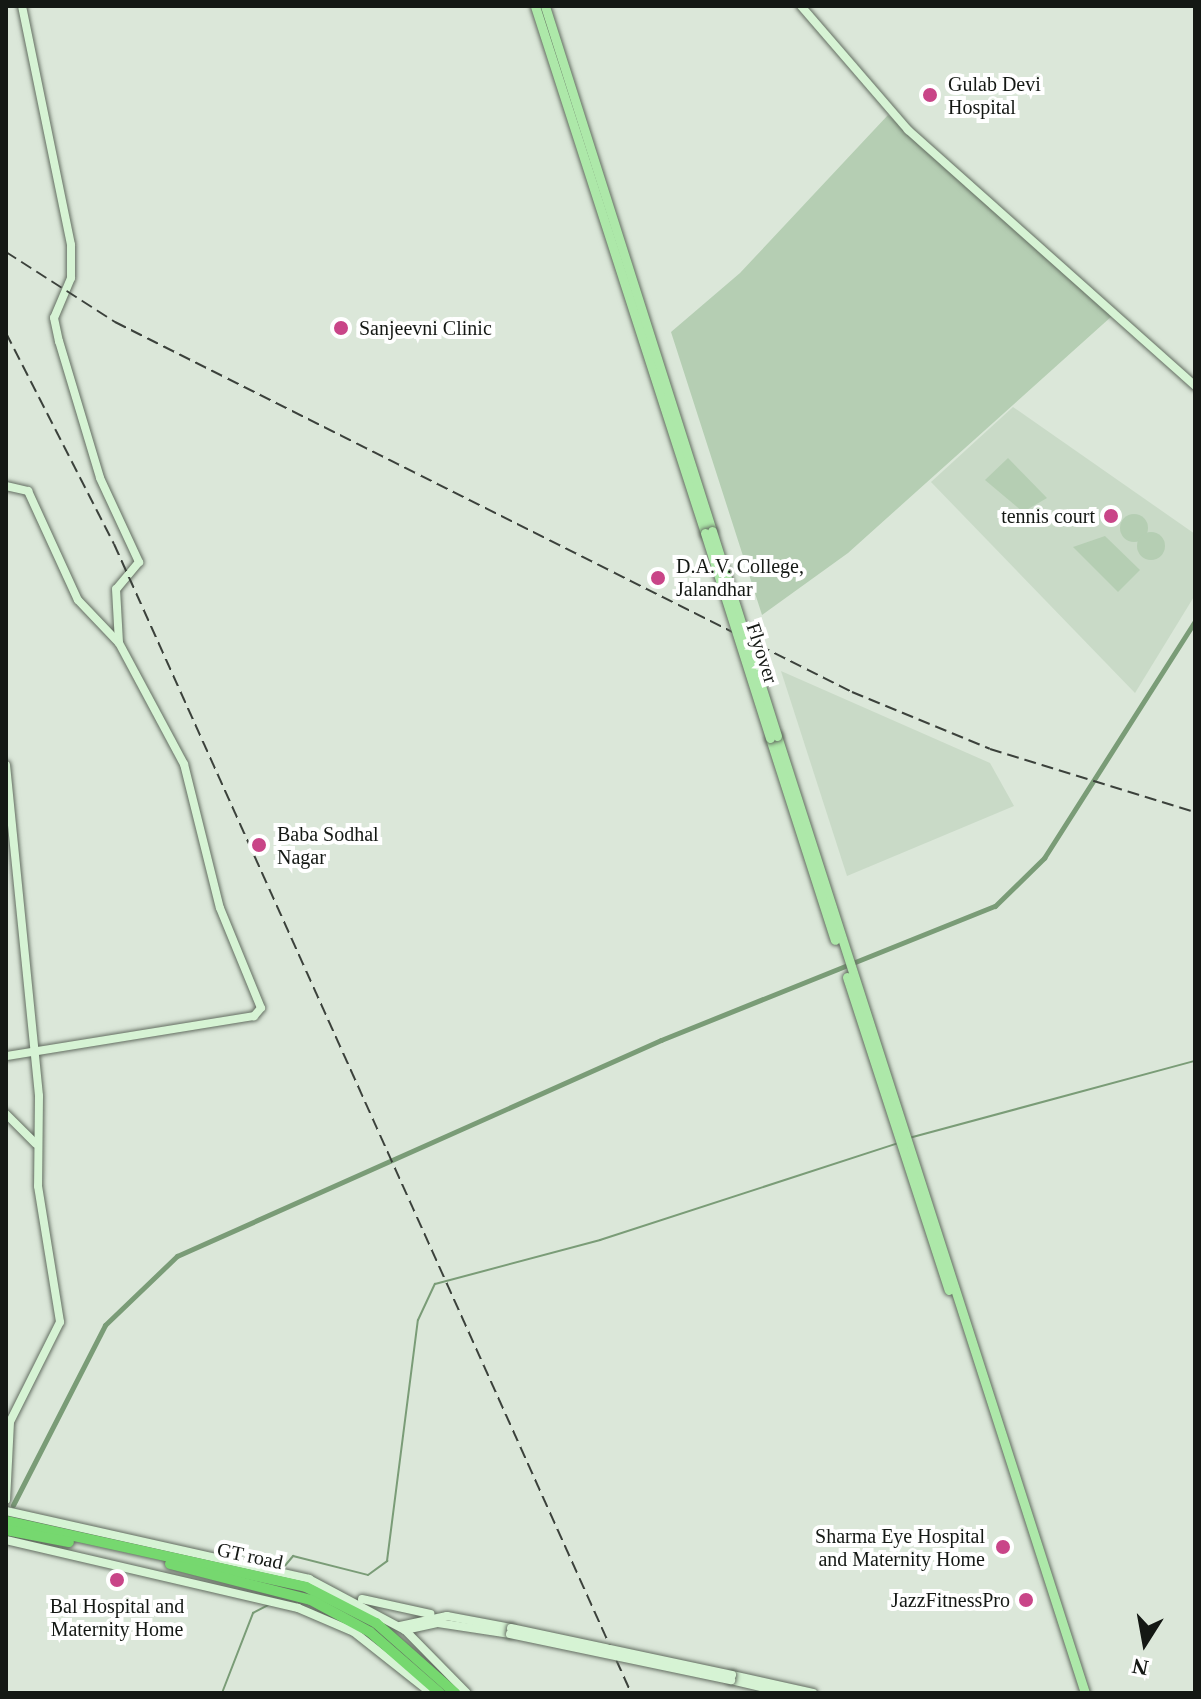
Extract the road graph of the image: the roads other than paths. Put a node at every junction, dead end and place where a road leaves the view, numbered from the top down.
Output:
1 (22, 6) edge
2 (535, 6) edge
3 (545, 6) edge
4 (801, 6) edge
5 (658, 381) junction
6 (1195, 386) edge
7 (6, 486) edge
8 (119, 643) junction
9 (6, 765) edge
10 (33, 1051) junction
11 (6, 1056) edge
12 (6, 1114) edge
13 (36, 1144) junction
14 (6, 1500) edge
15 (6, 1511) edge
16 (6, 1521) edge
17 (6, 1530) edge
18 (6, 1540) edge
19 (353, 1598) junction
20 (447, 1616) junction
21 (421, 1625) junction
22 (403, 1628) junction
23 (510, 1631) junction
24 (427, 1648) junction
25 (731, 1678) junction
26 (431, 1693) edge
27 (440, 1693) edge
28 (455, 1693) edge
29 (467, 1693) edge
30 (786, 1693) edge
31 (813, 1693) edge
32 (1082, 1693) edge

1 - 8 street
2 - 5 main road
3 - 5 main road
4 - 6 street
5 - 32 main road, Flyover, bridge
7 - 8 street
8 - 10 street
9 - 10 street
10 - 11 street
10 - 13 street
12 - 13 street
13 - 14 street
15 - 19 street
16 - 28 highway, GT road
17 - 27 highway, GT road
18 - 26 street
19 - 20 street
19 - 22 street
20 - 22 street
20 - 23 street
21 - 22 street
21 - 23 street
21 - 24 street
22 - 24 street
23 - 25 street, bridge
24 - 29 street
25 - 30 street
25 - 31 street

